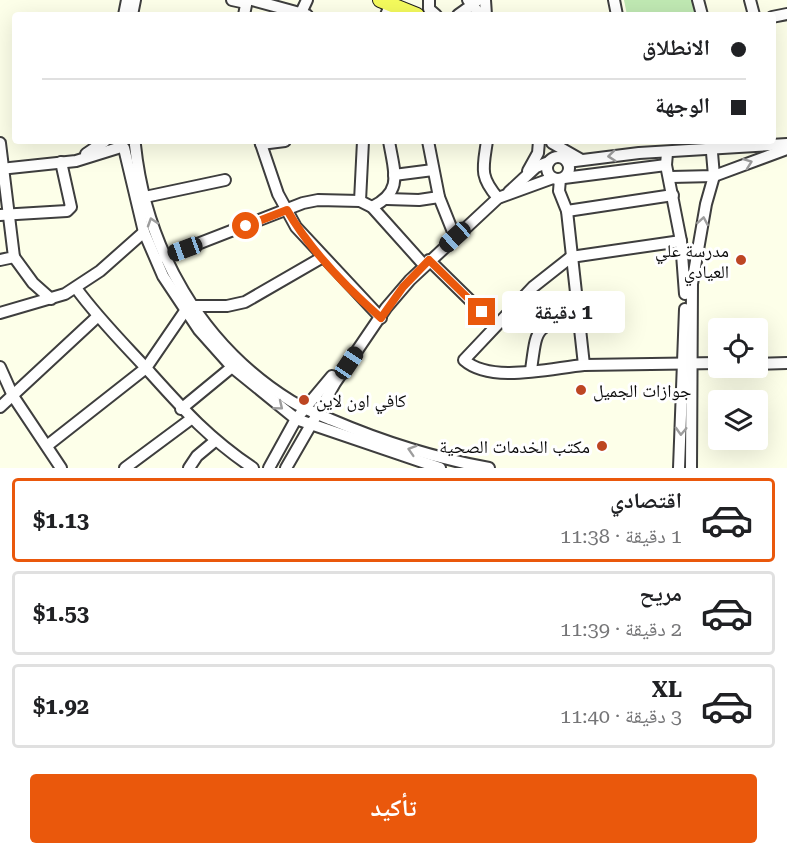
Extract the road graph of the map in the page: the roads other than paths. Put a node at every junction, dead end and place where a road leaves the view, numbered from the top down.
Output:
1 (232, 0) edge
2 (248, 1) edge
3 (473, 2) edge
4 (385, 7) edge
5 (294, 12) edge
6 (405, 12) edge
7 (461, 12) edge
8 (0, 143) edge
9 (101, 144) edge
10 (127, 144) edge
11 (261, 144) edge
12 (363, 144) edge
13 (389, 144) edge
14 (429, 144) edge
15 (487, 144) edge
16 (544, 144) edge
17 (547, 144) edge
18 (549, 144) edge
19 (552, 144) edge
20 (638, 144) edge
21 (787, 144) edge
22 (712, 145) edge
23 (787, 149) edge
24 (639, 153) junction
25 (667, 153) junction
26 (580, 159) junction
27 (566, 160) junction
28 (76, 161) junction
29 (550, 161) junction
30 (61, 162) junction
31 (666, 165) junction
32 (641, 168) junction
33 (1, 169) edge
34 (433, 170) junction
35 (394, 175) junction
36 (714, 176) junction
37 (671, 177) junction
38 (523, 178) junction
39 (559, 178) junction
40 (225, 180) dead end
41 (673, 195) junction
42 (145, 196) junction
43 (439, 196) junction
44 (501, 197) junction
45 (387, 199) junction
46 (360, 201) junction
47 (372, 207) junction
48 (287, 210) junction
49 (567, 211) junction
50 (4, 214) edge
51 (144, 232) junction
52 (455, 237) junction
53 (681, 241) junction
54 (164, 256) junction
55 (14, 257) junction
56 (323, 257) junction
57 (572, 257) junction
58 (0, 260) edge
59 (426, 263) junction
60 (76, 288) junction
61 (51, 299) junction
62 (189, 308) junction
63 (482, 312) dead end
64 (0, 313) edge
65 (381, 314) junction
66 (578, 316) junction
67 (97, 317) junction
68 (688, 362) junction
69 (708, 363) edge
70 (768, 363) edge
71 (787, 363) edge
72 (584, 365) junction
73 (0, 367) edge
74 (232, 367) junction
75 (146, 368) junction
76 (531, 370) junction
77 (13, 396) junction
78 (0, 407) edge
79 (305, 408) junction
80 (182, 409) junction
81 (318, 414) junction
82 (191, 419) junction
83 (296, 419) junction
84 (312, 425) junction
85 (215, 441) junction
86 (48, 445) junction
87 (61, 468) edge
88 (125, 468) edge
89 (189, 468) edge
90 (253, 468) edge
91 (269, 468) edge
92 (286, 468) edge
93 (440, 468) edge
94 (489, 468) edge
95 (679, 468) edge
96 (692, 468) edge

1 - 2 street
2 - 5 street
3 - 7 street
4 - 6 main road
8 - 33 street
9 - 28 street
10 - 28 street
10 - 42 street
10 - 51 street
11 - 48 street
12 - 46 street
13 - 35 street
14 - 34 street
15 - 44 street
16 - 38 street
17 - 29 street
18 - 27 street
19 - 26 street
20 - 24 street
21 - 22 street
22 - 25 street
22 - 36 street
36 -> 23 street
24 - 25 street
24 -> 26 street
24 - 32 street
25 - 31 street
26 - 27 street
27 - 29 street
27 - 39 street
28 - 30 street
29 - 38 street
29 - 39 street
30 - 33 street
30 - 50 street
31 - 32 street
31 - 37 street
32 - 39 street
33 - 50 street
34 - 35 street
34 - 43 street
35 - 45 street
36 - 37 street
68 -> 36 street
37 - 41 street
38 - 44 street
39 - 44 street
39 - 49 street
40 - 42 street
41 - 49 street
41 - 53 street
54 -> 42 street
43 - 45 street
43 - 52 street
44 - 52 street
45 - 47 street
46 - 47 street
46 - 48 street
47 - 59 street
48 - 54 street
48 - 56 street
49 - 57 street
50 - 55 street
51 - 60 street
51 - 62 street
52 - 59 street
53 - 57 street
53 - 68 street
54 - 62 street
55 - 58 street
55 - 61 street
56 - 62 street
56 - 65 street
57 - 66 street
57 - 76 street
59 - 63 street
59 - 65 street
60 - 61 street
60 - 67 street
61 - 64 street
62 - 74 street
62 - 75 street
62 - 79 street
65 - 79 street
65 - 81 street
66 - 72 street
66 - 76 street
67 - 75 street
67 - 77 street
68 - 69 street
68 - 72 street
68 -> 95 street
68 - 96 street
70 - 71 street
72 - 76 street
73 - 77 street
74 - 80 street
74 -> 83 street
75 - 80 street
75 - 86 street
77 - 78 street
77 - 86 street
79 - 81 street
79 - 83 street
80 - 82 street
81 - 84 street
94 -> 81 street
82 - 85 street
82 - 88 street
83 - 84 street
83 - 91 street
84 - 92 street
84 - 93 street
85 - 89 street
85 - 90 street
86 - 87 street

